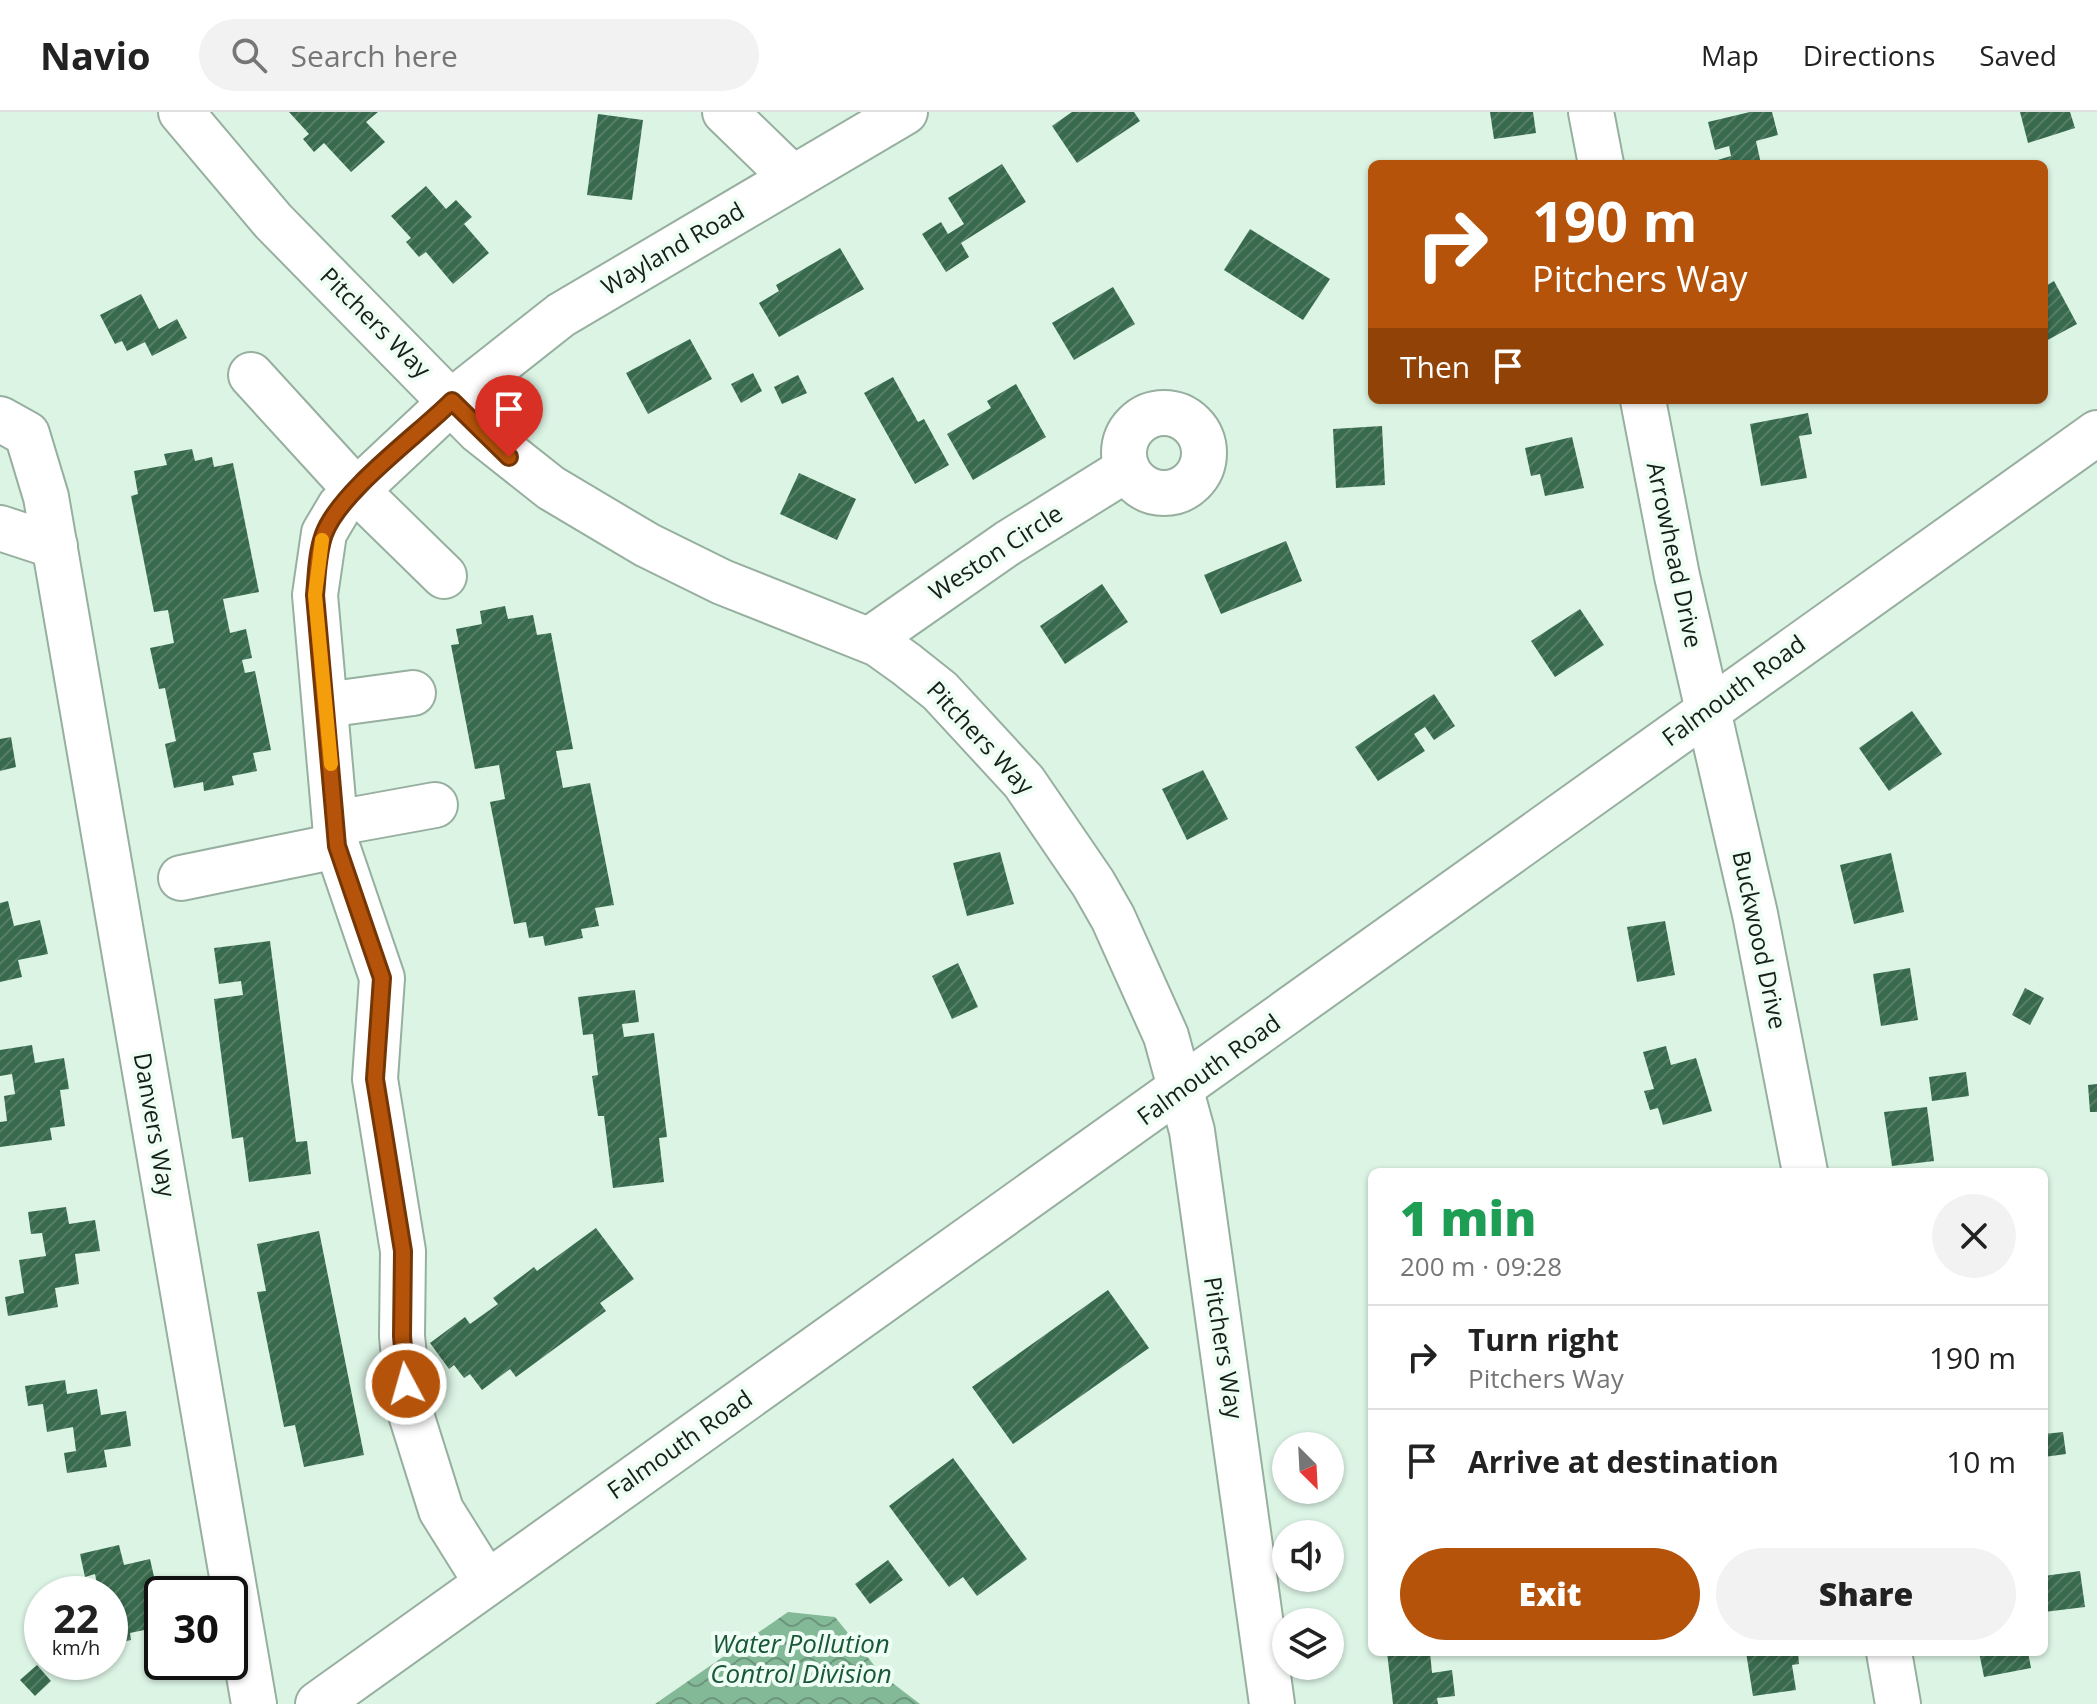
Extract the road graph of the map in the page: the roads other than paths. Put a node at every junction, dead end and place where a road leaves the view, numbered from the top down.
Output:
1 (181, 112) edge
2 (725, 112) edge
3 (905, 112) edge
4 (1591, 112) edge
5 (1600, 160) edge
6 (793, 178) junction
7 (251, 375) dead end
8 (452, 401) junction
9 (1644, 404) edge
10 (0, 419) edge
11 (2097, 433) edge
12 (1127, 469) dead end
13 (356, 490) junction
14 (0, 528) edge
15 (55, 546) junction
16 (444, 576) dead end
17 (869, 640) junction
18 (413, 693) dead end
19 (325, 705) junction
20 (1708, 709) junction
21 (435, 805) dead end
22 (337, 835) junction
23 (181, 878) dead end
24 (1179, 1092) junction
25 (1804, 1168) edge
26 (486, 1582) junction
27 (1890, 1656) edge
28 (254, 1704) edge
29 (318, 1704) edge
30 (1272, 1704) edge
31 (1898, 1704) edge

1 - 8 street, Pitchers Way
2 - 6 street
3 - 6 street, Wayland Road
4 - 5 street
6 - 8 street, Wayland Road
7 - 13 street
8 - 13 street
8 - 17 street, Pitchers Way
9 - 20 street, Arrowhead Drive
10 - 15 street, Danvers Way
11 - 20 street, Falmouth Road
12 - 17 street, Weston Circle
13 - 16 street
13 - 19 street
14 - 15 street
15 - 28 street, Danvers Way
17 - 24 street, Pitchers Way
18 - 19 street
19 - 22 street
20 - 24 street, Falmouth Road
20 - 25 street, Buckwood Drive
21 - 22 street
22 - 23 street
22 - 26 street
24 - 26 street, Falmouth Road
24 - 30 street, Pitchers Way
26 - 29 street, Falmouth Road
27 - 31 street

